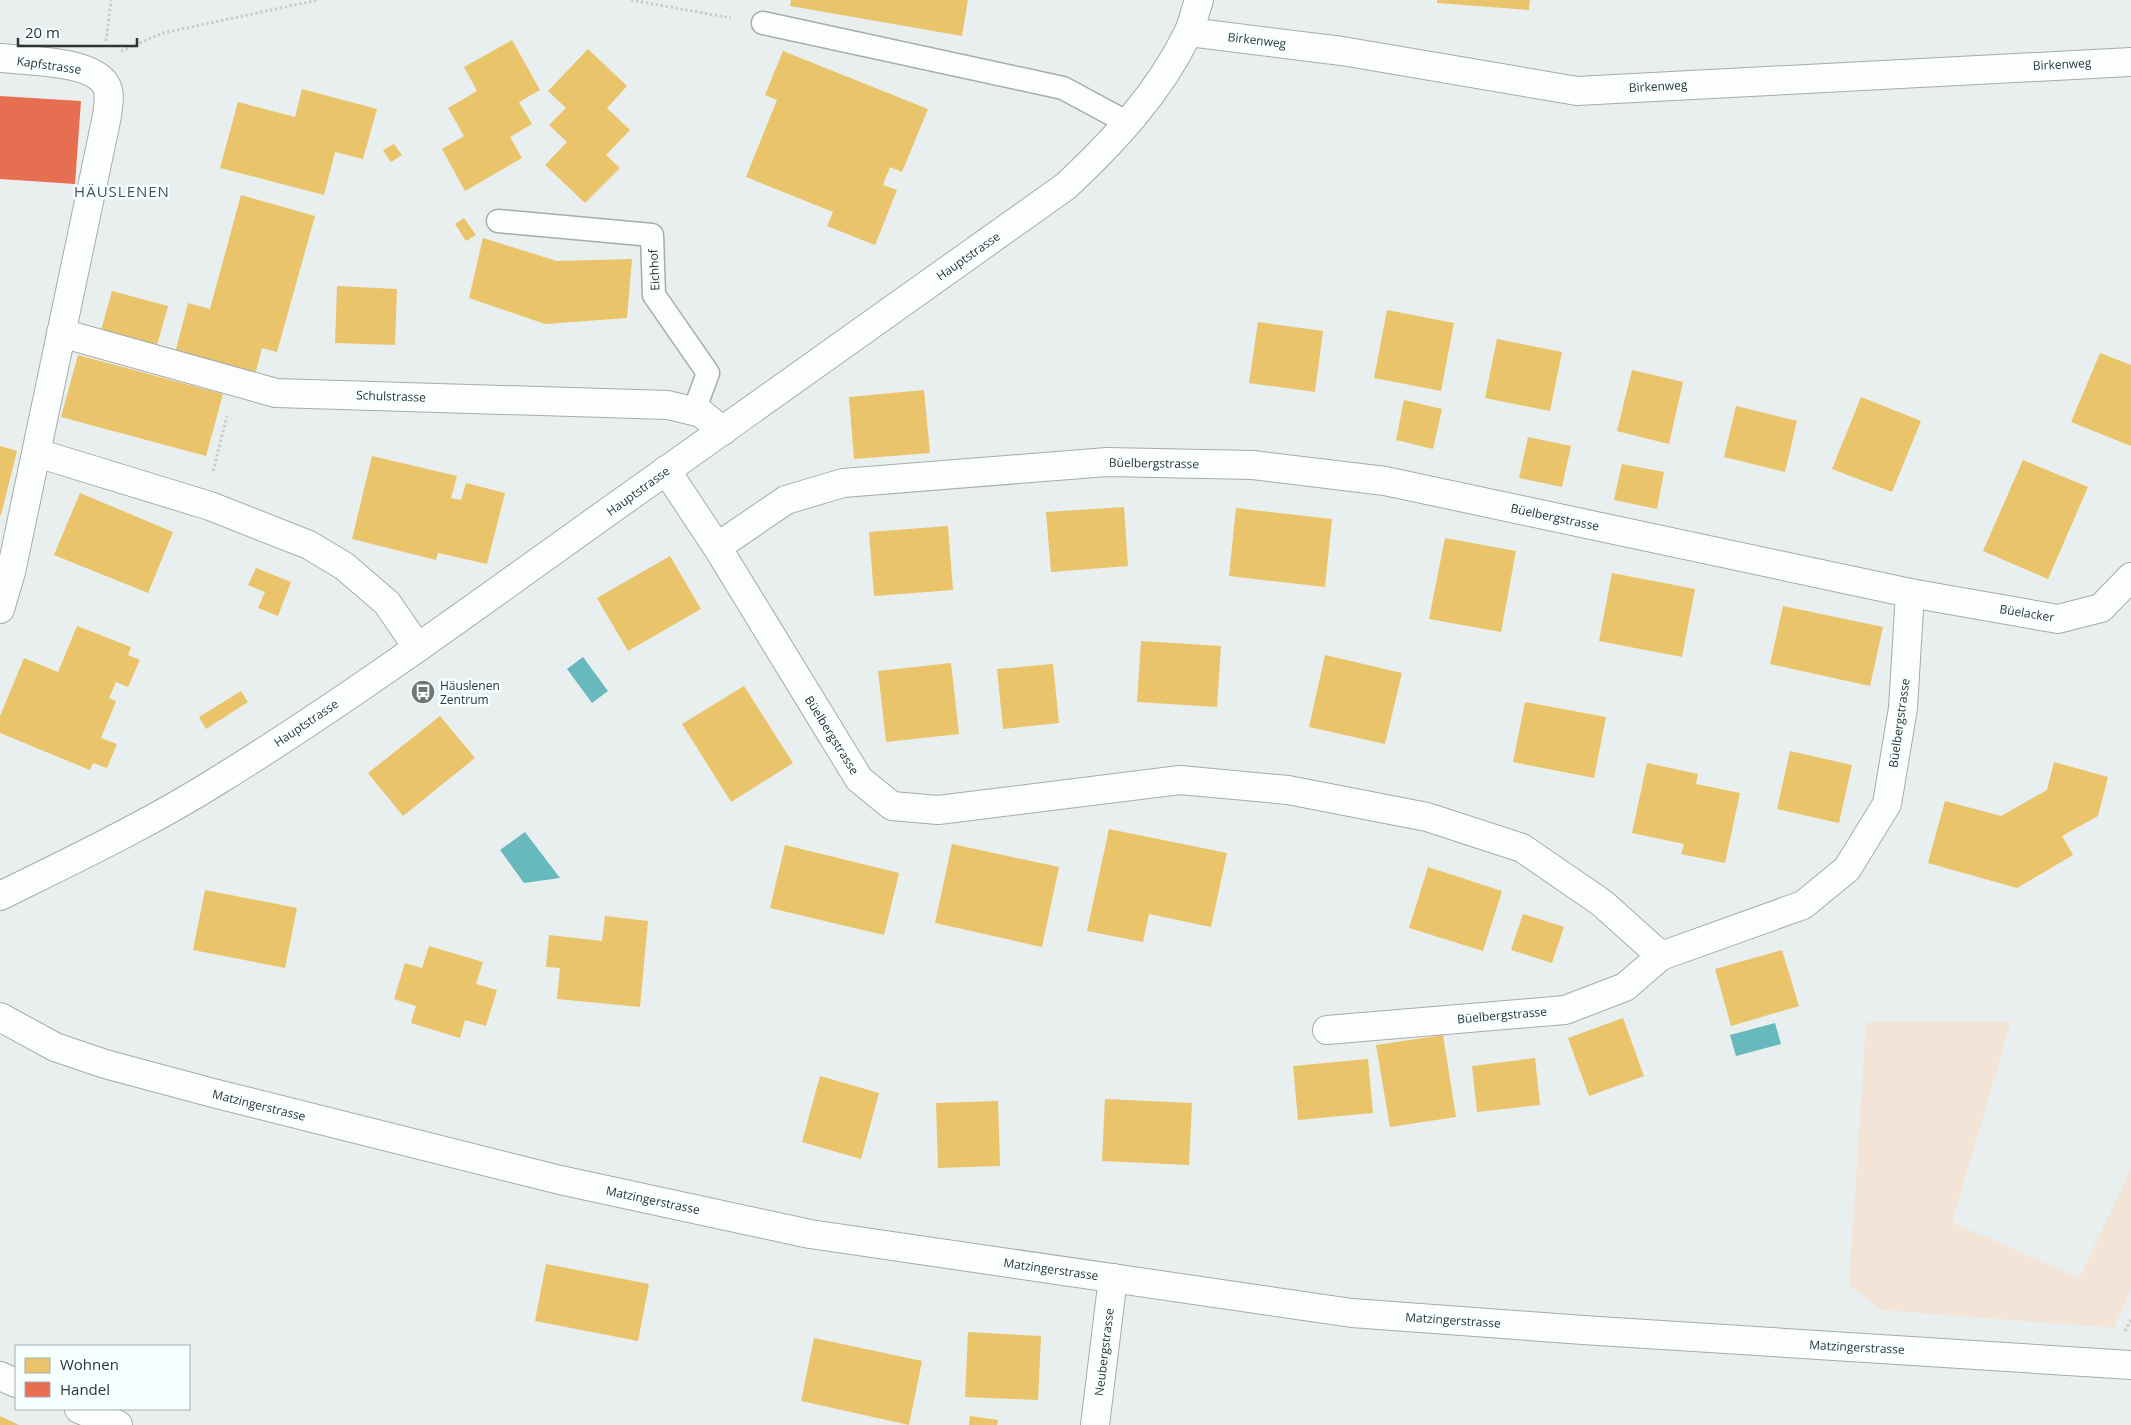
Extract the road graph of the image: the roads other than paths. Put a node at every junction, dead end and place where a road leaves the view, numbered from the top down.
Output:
1 (1199, 0) edge
2 (763, 23) road end
3 (1189, 32) junction
4 (0, 58) edge
5 (2131, 62) edge
6 (1128, 123) junction
7 (498, 221) dead end
8 (61, 333) junction
9 (694, 411) junction
10 (722, 430) junction
11 (36, 453) junction
12 (666, 470) junction
13 (717, 547) junction
14 (2131, 577) edge
15 (1910, 593) junction
16 (0, 609) edge
17 (418, 648) junction
18 (0, 896) edge
19 (1661, 956) junction
20 (0, 1018) edge
21 (1327, 1030) dead end
22 (1113, 1278) junction
23 (2131, 1364) edge
24 (0, 1376) edge
25 (15, 1383) edge
26 (81, 1410) edge
27 (118, 1425) edge
28 (1095, 1425) edge

1 - 3 street, Hauptstrasse
2 - 6 lane
3 - 5 street, Birkenweg
3 - 6 street, Hauptstrasse
4 - 8 street, Kapfstrasse
6 - 10 street, Hauptstrasse
7 - 9 lane, Eichhof
8 - 9 street, Schulstrasse
8 - 11 street
9 - 10 street, Schulstrasse
10 - 12 street, Hauptstrasse
11 - 16 street
11 - 17 street
12 - 13 street, Büelbergstrasse
12 - 17 street, Hauptstrasse
13 - 15 street, Büelbergstrasse
13 - 19 street, Büelbergstrasse
14 - 15 street, Büelacker
15 - 19 street, Büelbergstrasse
17 - 18 street, Hauptstrasse
19 - 21 street, Büelbergstrasse
20 - 22 street, Matzingerstrasse
22 - 23 street, Matzingerstrasse
22 - 28 street, Neubergstrasse
24 - 25 street
26 - 27 street

